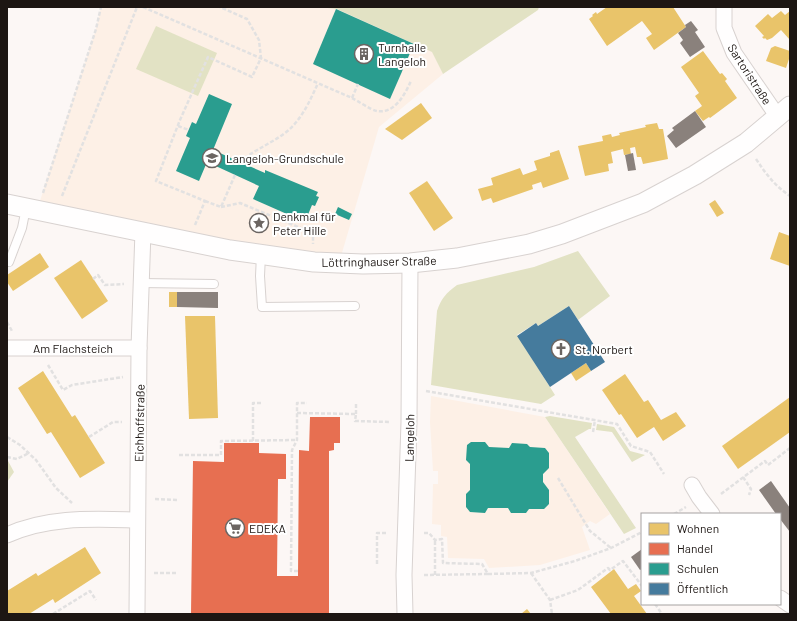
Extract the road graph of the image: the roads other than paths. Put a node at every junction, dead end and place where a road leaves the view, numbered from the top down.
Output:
1 (724, 7) edge
2 (784, 111) edge
3 (7, 204) edge
4 (39, 210) junction
5 (143, 232) junction
6 (261, 255) junction
7 (9, 262) dead end
8 (410, 263) junction
9 (141, 284) junction
10 (214, 284) dead end
11 (355, 306) dead end
12 (10, 342) edge
13 (139, 348) junction
14 (692, 485) dead end
15 (711, 513) edge
16 (137, 520) junction
17 (7, 535) edge
18 (781, 599) edge
19 (790, 605) edge
20 (137, 614) edge
21 (405, 614) edge

1 - 2 street, Sartoristraße
2 - 8 street, Löttringhauser Straße
3 - 4 street, Löttringhauser Straße
4 - 5 street, Löttringhauser Straße
4 - 7 lane
5 - 6 street, Löttringhauser Straße
5 - 9 street, Eichhoffstraße
6 - 8 street, Löttringhauser Straße
6 - 11 lane
8 - 21 street, Langeloh
9 - 10 lane
9 - 13 street, Eichhoffstraße
12 - 13 street, Am Flachsteich
13 - 16 street, Eichhoffstraße
14 - 15 street
16 - 17 street
16 - 20 street, Eichhoffstraße
18 - 19 street

